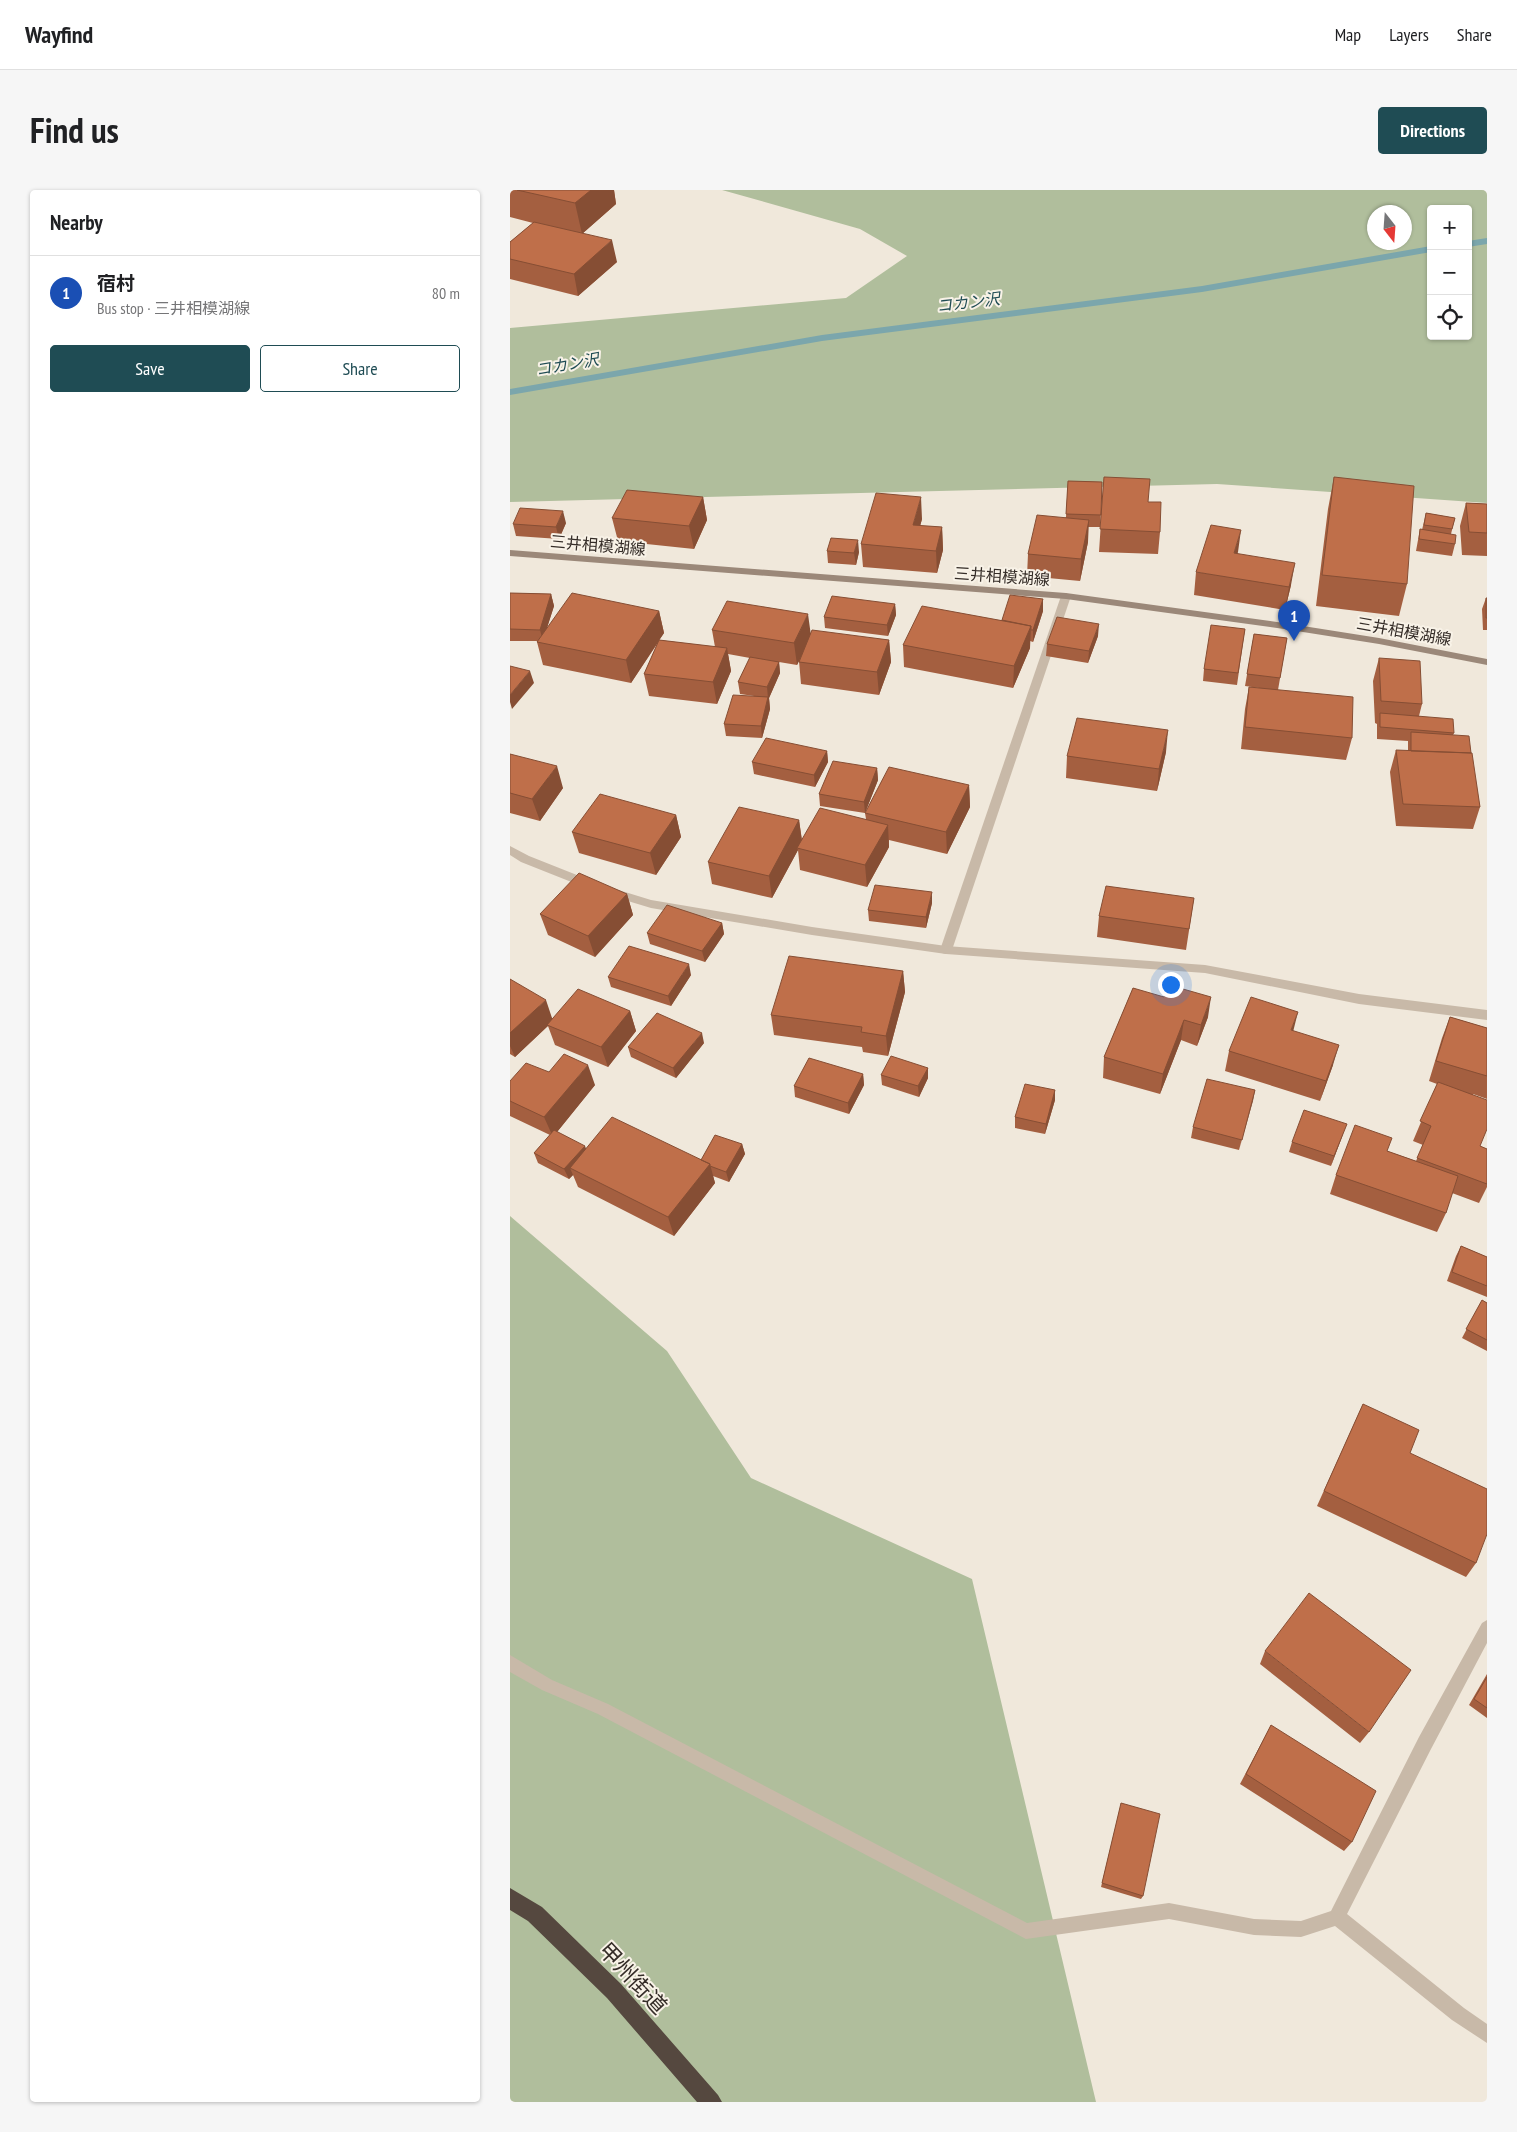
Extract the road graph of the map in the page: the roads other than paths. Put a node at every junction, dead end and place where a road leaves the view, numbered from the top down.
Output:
1 (510, 553) edge
2 (1066, 596) junction
3 (1487, 662) edge
4 (510, 850) edge
5 (946, 950) junction
6 (1487, 1015) edge
7 (1487, 1628) edge
8 (510, 1663) edge
9 (510, 1898) edge
10 (1337, 1917) junction
11 (1487, 2034) edge
12 (711, 2102) edge

1 - 2 main road, 三井相模湖線
2 - 3 main road, 三井相模湖線
2 - 5 street
4 - 5 street
5 - 6 street
7 - 10 street
8 - 10 street
9 - 12 highway, 甲州街道
10 - 11 street

